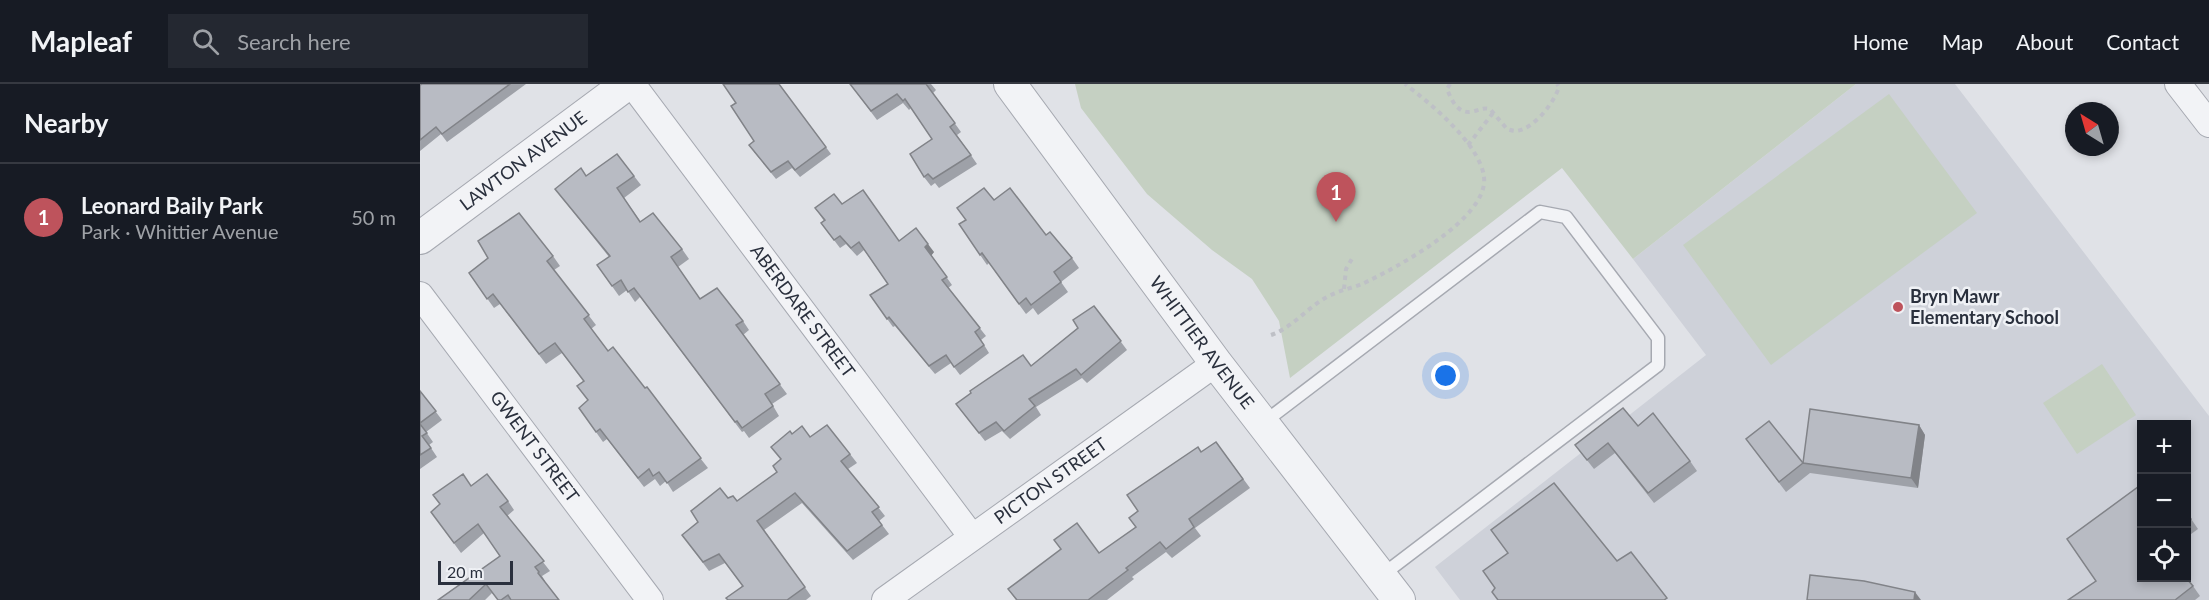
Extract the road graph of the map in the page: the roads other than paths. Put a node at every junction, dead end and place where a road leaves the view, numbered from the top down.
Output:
1 (630, 84) edge
2 (1010, 84) edge
3 (2181, 85) edge
4 (2209, 124) edge
5 (420, 238) edge
6 (420, 295) edge
7 (1216, 363) junction
8 (1263, 424) junction
9 (972, 537) junction
10 (1390, 588) edge
11 (650, 600) edge
12 (885, 600) edge

1 - 5 street, LAWTON AVENUE
1 - 9 street, ABERDARE STREET
2 - 7 street, WHITTIER AVENUE
3 - 4 street
6 - 11 street, GWENT STREET
7 - 8 street, WHITTIER AVENUE
7 - 9 street, PICTON STREET
8 - 10 street, WHITTIER AVENUE
8 - 10 lane
9 - 12 street, PICTON STREET

